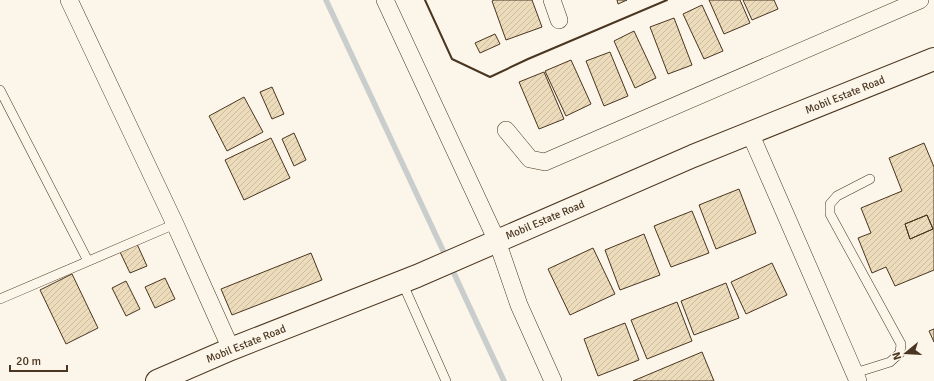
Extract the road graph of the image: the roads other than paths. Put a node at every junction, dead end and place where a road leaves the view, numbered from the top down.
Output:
1 (68, 0) edge
2 (384, 0) edge
3 (552, 0) edge
4 (920, 0) edge
5 (559, 20) dead end
6 (934, 59) edge
7 (0, 90) edge
8 (506, 130) dead end
9 (750, 133) junction
10 (870, 179) dead end
11 (175, 224) junction
12 (496, 241) junction
13 (88, 261) junction
14 (409, 279) junction
15 (0, 299) edge
16 (231, 349) junction
17 (857, 377) edge
18 (157, 381) edge
19 (446, 381) edge
20 (553, 381) edge

1 - 11 street
2 - 12 street
3 - 5 street
4 - 8 street
6 - 9 main road, Mobil Estate Road
7 - 13 lane
9 - 12 main road, Mobil Estate Road
9 - 17 street
10 - 17 lane
11 - 13 lane
11 - 16 street
12 - 14 main road, Mobil Estate Road
12 - 20 street
13 - 15 lane
14 - 16 main road, Mobil Estate Road
14 - 19 lane
16 - 18 main road, Mobil Estate Road

